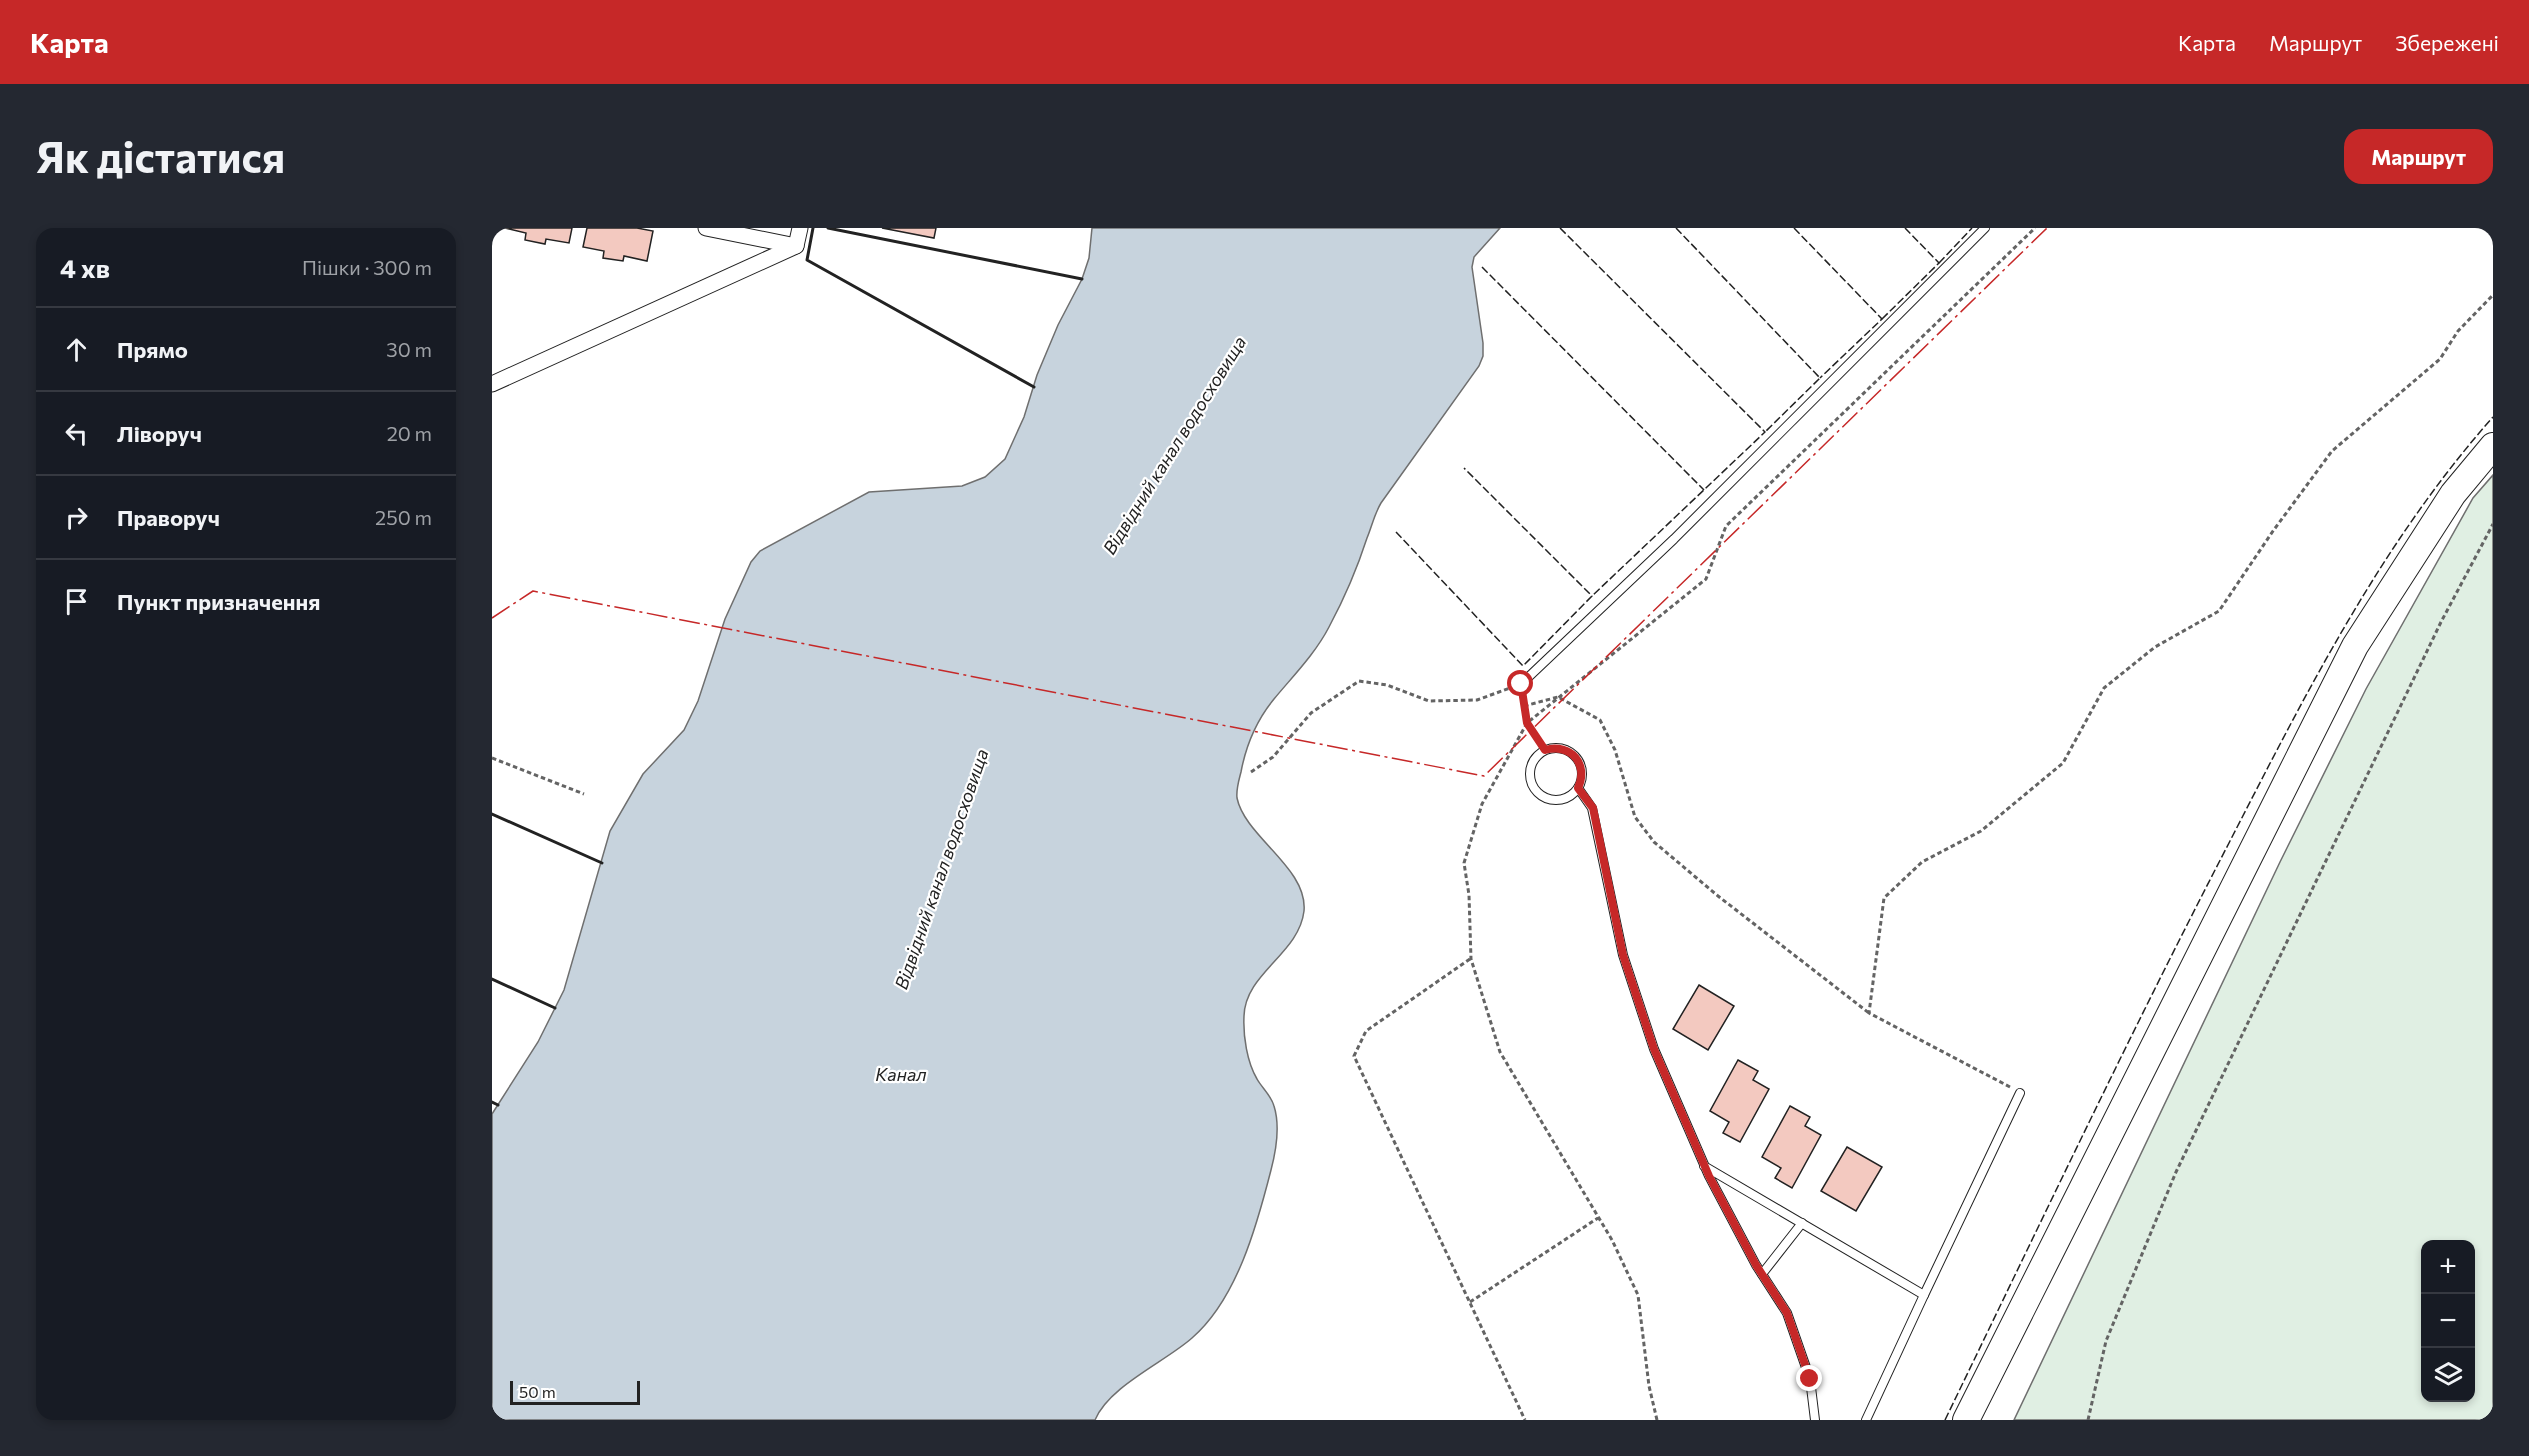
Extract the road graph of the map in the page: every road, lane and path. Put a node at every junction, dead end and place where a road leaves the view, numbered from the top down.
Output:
1 (706, 228) edge
2 (800, 228) edge
3 (1985, 228) edge
4 (2036, 228) edge
5 (796, 246) junction
6 (2493, 295) edge
7 (492, 384) edge
8 (2493, 446) edge
9 (2493, 524) edge
10 (1521, 684) junction
11 (1558, 697) junction
12 (1524, 706) junction
13 (1527, 723) junction
14 (1545, 750) junction
15 (492, 758) edge
16 (1251, 772) dead end
17 (1578, 788) junction
18 (584, 794) dead end
19 (1471, 959) junction
20 (1869, 1013) junction
21 (2020, 1093) joint
22 (1704, 1166) junction
23 (1598, 1218) junction
24 (1802, 1224) junction
25 (1762, 1274) junction
26 (1924, 1295) junction
27 (1470, 1302) junction
28 (1523, 1415) junction
29 (1521, 1420) edge
30 (1526, 1420) edge
31 (1657, 1420) edge
32 (1815, 1420) edge
33 (1866, 1420) edge
34 (1966, 1420) edge
35 (2088, 1420) edge

1 - 5 street
2 - 5 street
3 - 10 lane
4 - 11 path
5 - 7 street
6 - 20 path
8 - 34 main road
9 - 35 path
10 - 12 path
10 - 16 path
11 - 12 path
11 - 13 path
11 - 20 path
12 - 13 path
13 - 14 path
13 - 19 path
14 - 17 lane
14 - 17 lane
15 - 18 path
17 - 22 lane
19 - 23 path
19 - 27 path
20 - 21 path
21 - 26 lane
22 - 24 lane
22 - 25 lane
23 - 27 path
23 - 31 path
24 - 25 lane
24 - 26 lane
25 - 32 lane
26 - 33 lane
27 - 28 path
28 - 29 path
28 - 30 path

